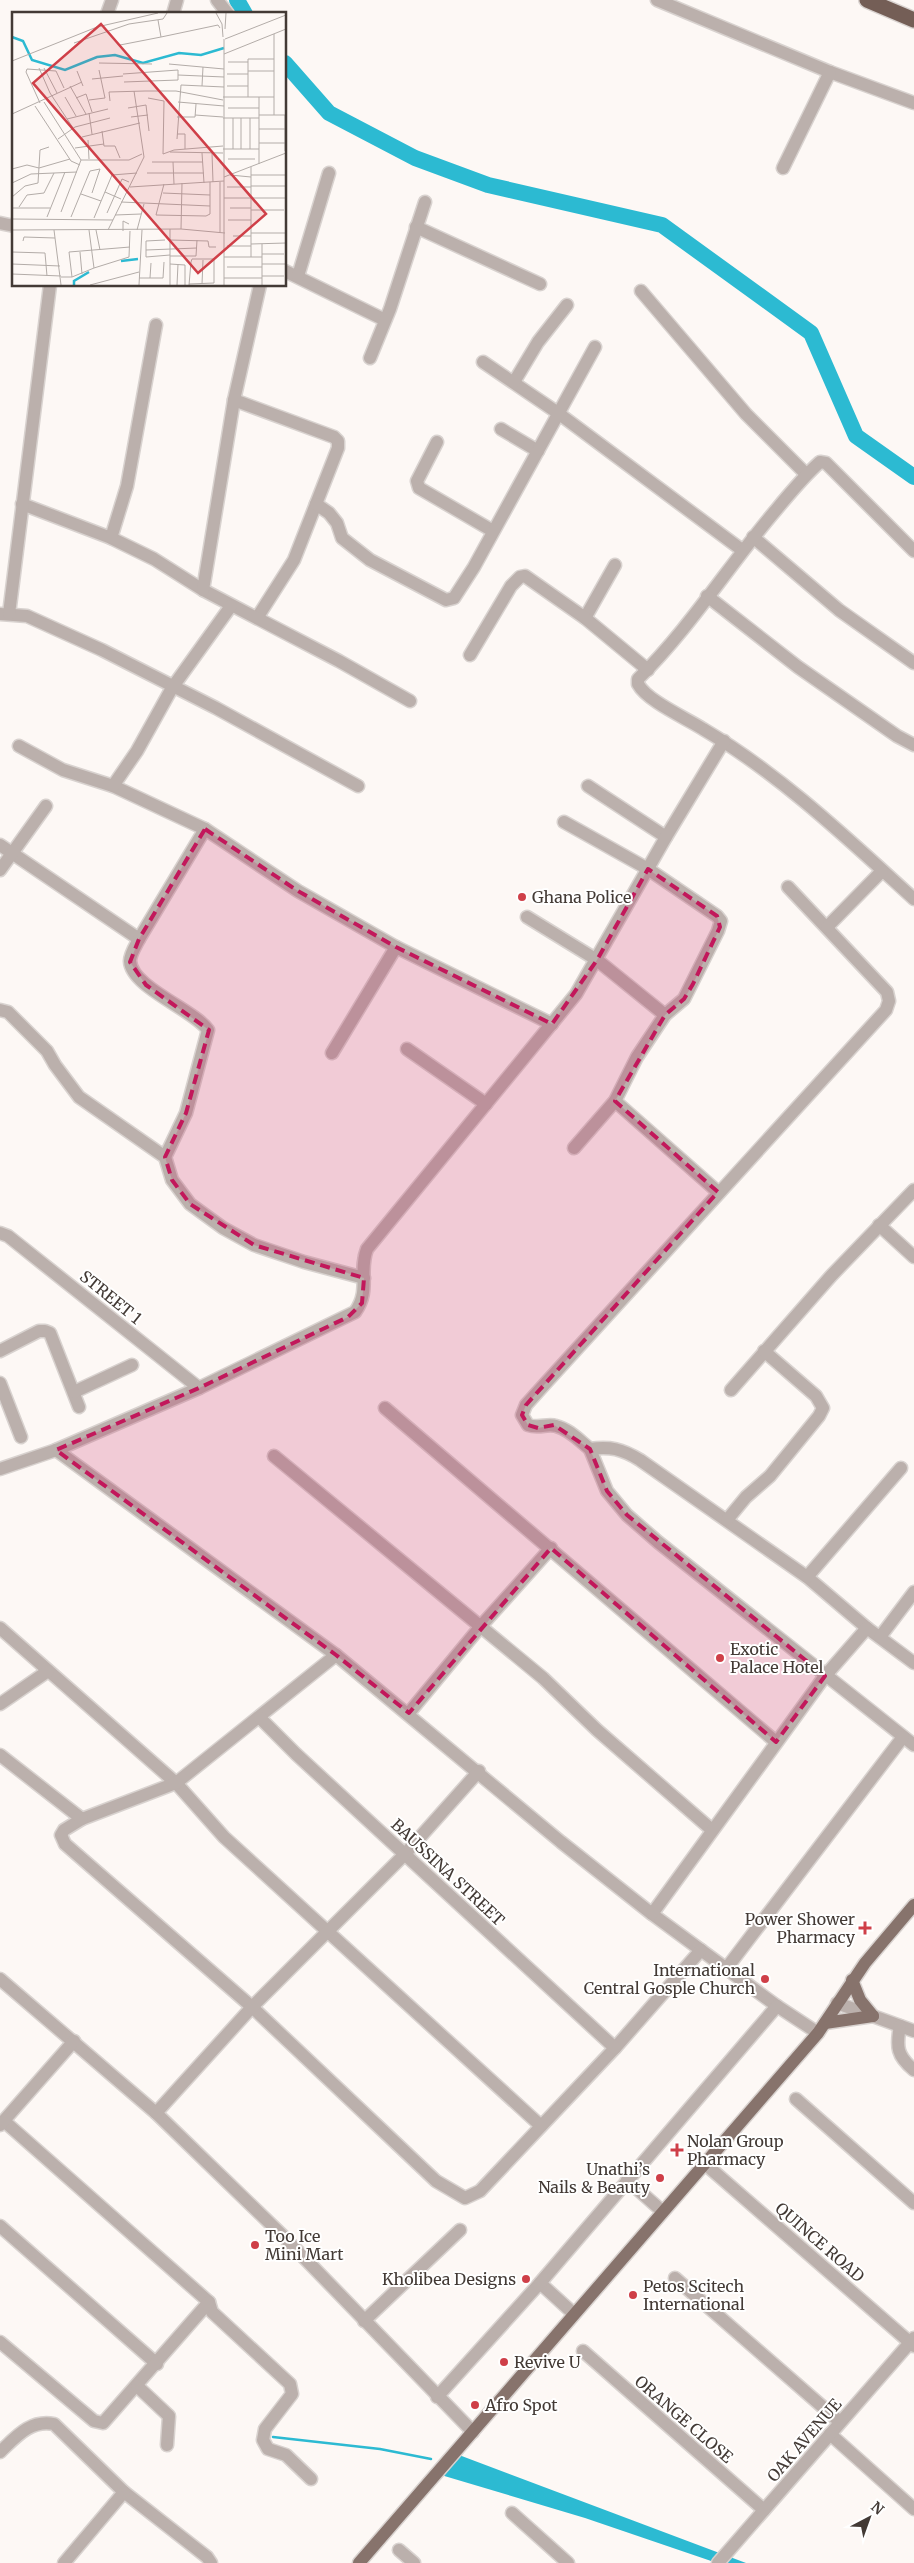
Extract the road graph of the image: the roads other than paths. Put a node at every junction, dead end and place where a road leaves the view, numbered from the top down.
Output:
1 (112, 0) edge
2 (217, 0) edge
3 (657, 0) edge
4 (867, 0) edge
5 (108, 12) edge
6 (226, 12) edge
7 (914, 20) edge
8 (830, 72) junction
9 (914, 103) edge
10 (783, 168) dead end
11 (330, 173) dead end
12 (425, 202) dead end
13 (416, 227) junction
14 (286, 271) edge
15 (298, 276) junction
16 (540, 284) dead end
17 (50, 286) edge
18 (260, 286) edge
19 (641, 291) dead end
20 (567, 305) dead end
21 (385, 320) junction
22 (156, 326) dead end
23 (595, 348) dead end
24 (370, 358) dead end
25 (483, 362) dead end
26 (514, 382) junction
27 (234, 400) junction
28 (558, 413) junction
29 (501, 429) dead end
30 (437, 442) dead end
31 (538, 451) junction
32 (806, 474) junction
33 (22, 504) junction
34 (316, 504) junction
35 (493, 531) junction
36 (753, 537) junction
37 (110, 538) junction
38 (742, 550) junction
39 (914, 551) edge
40 (615, 565) dead end
41 (202, 590) junction
42 (707, 596) junction
43 (231, 606) junction
44 (5, 614) edge
45 (257, 618) junction
46 (585, 618) junction
47 (470, 655) dead end
48 (914, 663) edge
49 (648, 670) junction
50 (172, 688) junction
51 (410, 701) dead end
52 (724, 742) junction
53 (914, 745) edge
54 (19, 746) dead end
55 (113, 786) junction
56 (358, 786) dead end
57 (588, 786) dead end
58 (46, 806) dead end
59 (564, 822) dead end
60 (205, 829) junction
61 (666, 837) junction
62 (0, 845) edge
63 (12, 852) junction
64 (648, 869) junction
65 (0, 870) edge
66 (882, 871) junction
67 (788, 887) dead end
68 (912, 894) edge
69 (527, 917) dead end
70 (827, 927) junction
71 (138, 939) junction
72 (396, 946) junction
73 (597, 960) junction
74 (0, 1010) edge
75 (665, 1015) junction
76 (552, 1024) junction
77 (407, 1048) dead end
78 (332, 1053) dead end
79 (615, 1101) junction
80 (486, 1104) junction
81 (574, 1148) dead end
82 (166, 1157) junction
83 (914, 1190) edge
84 (718, 1192) junction
85 (879, 1225) junction
86 (0, 1233) edge
87 (914, 1257) edge
88 (364, 1278) junction
89 (0, 1351) edge
90 (764, 1351) junction
91 (132, 1365) dead end
92 (0, 1383) edge
93 (199, 1388) junction
94 (731, 1390) dead end
95 (74, 1392) junction
96 (79, 1407) dead end
97 (385, 1408) dead end
98 (21, 1437) dead end
99 (590, 1449) junction
100 (56, 1450) junction
101 (274, 1456) dead end
102 (900, 1468) dead end
103 (0, 1470) edge
104 (727, 1520) junction
105 (551, 1548) junction
106 (808, 1577) junction
107 (914, 1592) edge
108 (481, 1626) junction
109 (0, 1628) edge
110 (867, 1628) junction
111 (880, 1637) junction
112 (336, 1655) junction
113 (914, 1663) edge
114 (48, 1672) junction
115 (825, 1676) junction
116 (0, 1704) edge
117 (409, 1713) junction
118 (260, 1718) junction
119 (903, 1737) junction
120 (776, 1742) junction
121 (914, 1745) edge
122 (0, 1754) edge
123 (479, 1771) junction
124 (176, 1783) junction
125 (82, 1819) junction
126 (712, 1830) junction
127 (405, 1854) junction
128 (914, 1906) edge
129 (652, 1914) junction
130 (328, 1931) junction
131 (701, 1950) junction
132 (726, 1969) junction
133 (0, 1979) edge
134 (852, 1980) junction
135 (837, 2003) junction
136 (777, 2006) junction
137 (252, 2007) junction
138 (873, 2016) junction
139 (900, 2026) junction
140 (822, 2028) junction
141 (914, 2031) edge
142 (74, 2040) junction
143 (615, 2048) junction
144 (914, 2070) edge
145 (796, 2099) dead end
146 (156, 2113) junction
147 (2, 2123) edge
148 (541, 2126) junction
149 (704, 2163) junction
150 (627, 2180) junction
151 (914, 2203) edge
152 (662, 2212) junction
153 (0, 2226) edge
154 (460, 2230) dead end
155 (675, 2278) dead end
156 (540, 2283) junction
157 (209, 2302) junction
158 (574, 2314) junction
159 (364, 2321) junction
160 (0, 2342) edge
161 (913, 2342) edge
162 (583, 2351) dead end
163 (157, 2364) junction
164 (137, 2386) junction
165 (437, 2397) junction
166 (840, 2422) junction
167 (473, 2432) junction
168 (830, 2434) junction
169 (166, 2445) dead end
170 (0, 2452) edge
171 (311, 2478) dead end
172 (124, 2492) junction
173 (914, 2509) edge
174 (764, 2510) junction
175 (512, 2513) dead end
176 (399, 2550) dead end
177 (64, 2563) edge
178 (211, 2563) edge
179 (359, 2563) edge
180 (414, 2563) edge
181 (568, 2563) edge
182 (718, 2563) edge

1 - 5 street
2 - 6 street
3 - 8 street
4 - 7 highway
8 - 9 street
8 - 10 street
11 - 15 street
12 - 13 street
13 - 16 street
13 - 21 street
14 - 15 street
15 - 21 street
17 - 33 street
18 - 27 street
19 - 32 street
20 - 26 street
21 - 24 street
22 - 37 street
23 - 28 street
25 - 26 street
26 - 28 street
27 - 34 street
27 - 41 street
28 - 31 street
28 - 38 street
29 - 31 street
30 - 35 street
31 - 35 street
32 - 36 street
32 - 39 street
33 - 37 street
33 - 44 street
34 - 35 street
34 - 45 street
36 - 38 street
36 - 48 street
37 - 41 street
38 - 42 street
40 - 46 street
41 - 43 street
42 - 49 street
42 - 53 street
43 - 45 street
43 - 50 street
44 - 50 street
45 - 51 street
46 - 47 street
46 - 49 street
49 - 52 street
50 - 55 street
50 - 56 street
52 - 61 street
52 - 66 street
54 - 55 street
55 - 60 street
57 - 61 street
58 - 63 street
59 - 64 street
60 - 71 street
60 - 72 street
61 - 64 street
62 - 63 street
63 - 65 street
63 - 71 street
64 - 73 street
64 - 75 street
66 - 68 street
66 - 70 street
67 - 70 street
69 - 73 street
70 - 84 street
71 - 82 street
72 - 76 street
72 - 78 street
73 - 75 street
73 - 76 street
74 - 82 street
75 - 79 street
76 - 80 street
77 - 80 street
79 - 81 street
79 - 84 street
80 - 88 street
82 - 88 street
83 - 85 street
84 - 99 street
85 - 87 street
85 - 90 street
86 - 93 street, STREET 1
88 - 93 street
89 - 95 street
90 - 94 street
90 - 104 street
91 - 95 street
92 - 98 street
93 - 100 street
95 - 96 street
97 - 105 street
99 - 104 street
99 - 115 street
100 - 103 street
100 - 112 street
101 - 108 street
102 - 106 street
104 - 106 street
105 - 108 street
105 - 120 street
106 - 110 street
107 - 111 street
108 - 117 street
108 - 126 street
109 - 114 street
110 - 111 street
110 - 115 street
111 - 113 street
112 - 117 street
112 - 118 street
114 - 116 street
114 - 124 street
115 - 119 street
115 - 120 street
117 - 123 street
118 - 124 street
118 - 127 street, BAUSSINA STREET
119 - 121 street
119 - 132 street
120 - 126 street
122 - 125 street
123 - 127 street
123 - 129 street
124 - 125 street
124 - 130 street
125 - 137 street
126 - 129 street
127 - 130 street
127 - 143 street, BAUSSINA STREET
128 - 134 main road
129 - 131 street
130 - 137 street
130 - 148 street
131 - 132 street
131 - 143 street
132 - 136 street
133 - 142 street
134 - 135 main road
134 - 138 main road
135 - 138 street
135 - 140 main road
136 - 140 street
136 - 150 street
137 - 146 street
137 - 148 street
138 - 139 street
138 - 140 main road
139 - 141 street
139 - 144 street
140 - 149 main road
142 - 146 street
142 - 147 street
143 - 148 street
145 - 151 street
146 - 159 street
147 - 157 street
149 - 152 main road
149 - 161 street, QUINCE ROAD
150 - 152 street
150 - 156 street
152 - 158 main road
153 - 163 street
154 - 159 street
155 - 166 street
156 - 158 street
156 - 165 street
157 - 163 street
157 - 171 street
158 - 167 main road
159 - 165 street
160 - 164 street
161 - 166 street, OAK AVENUE
162 - 174 street, ORANGE CLOSE
163 - 164 street
164 - 169 street
165 - 167 street
166 - 168 street, OAK AVENUE
167 - 179 main road
168 - 173 street
168 - 174 street, OAK AVENUE
170 - 172 street
172 - 177 street
172 - 178 street
174 - 182 street, OAK AVENUE
175 - 181 street
176 - 180 street

